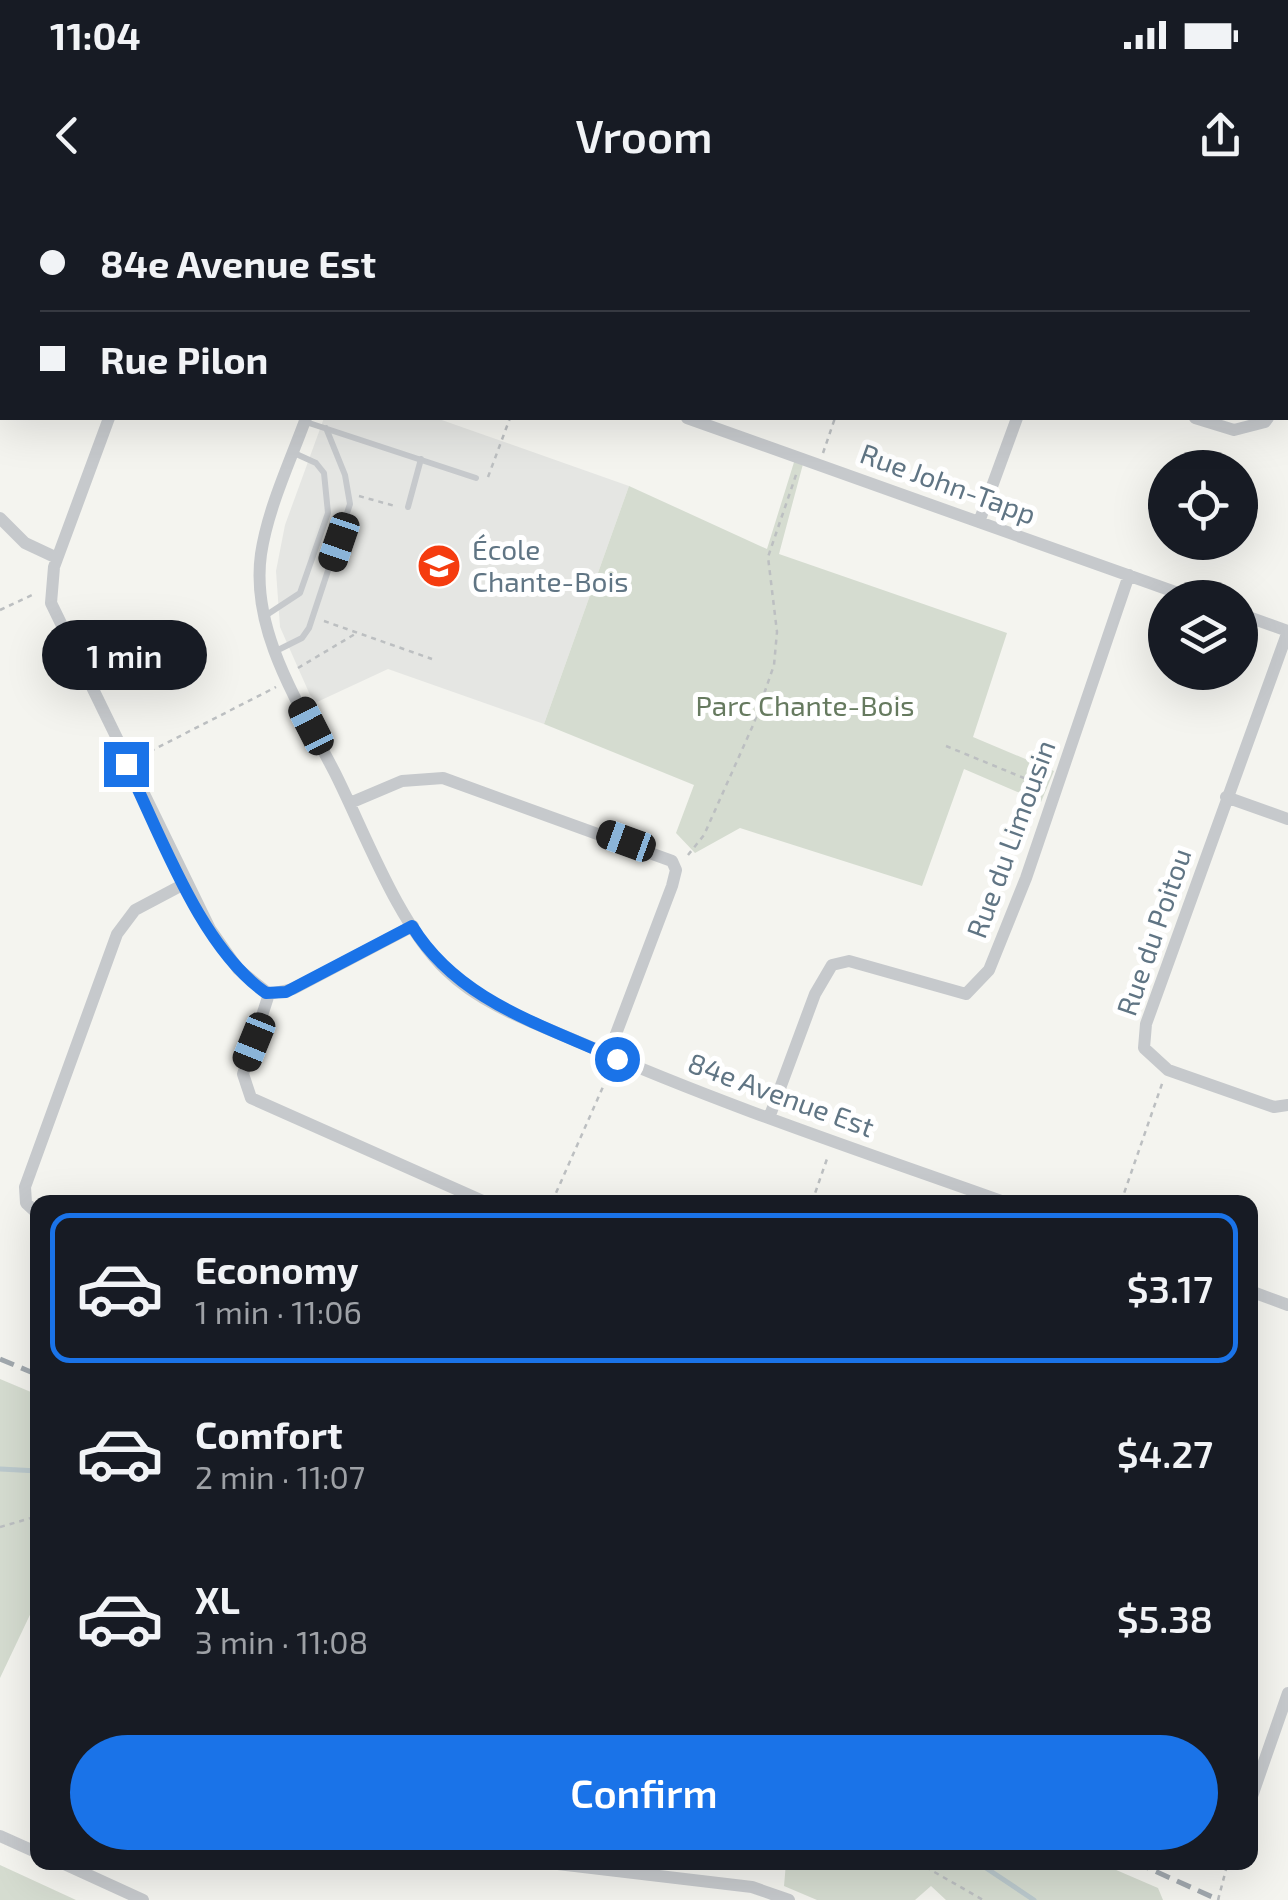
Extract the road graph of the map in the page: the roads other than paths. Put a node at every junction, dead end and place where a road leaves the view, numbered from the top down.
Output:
1 (107, 420) edge
2 (305, 420) edge
3 (693, 420) edge
4 (1016, 420) edge
5 (1202, 420) edge
6 (1267, 420) edge
7 (326, 428) junction
8 (294, 452) junction
9 (421, 459) junction
10 (476, 478) dead end
11 (408, 508) dead end
12 (0, 518) edge
13 (979, 522) junction
14 (57, 558) junction
15 (1129, 575) junction
16 (1148, 582) edge
17 (264, 616) junction
18 (1258, 620) edge
19 (1288, 631) edge
20 (275, 652) junction
21 (1226, 797) junction
22 (350, 803) junction
23 (1288, 818) edge
24 (186, 883) junction
25 (412, 926) junction
26 (269, 994) junction
27 (608, 1055) junction
28 (1288, 1105) edge
29 (768, 1118) junction
30 (469, 1195) edge
31 (984, 1195) edge
32 (30, 1207) edge
33 (1258, 1294) edge
34 (1288, 1305) edge
35 (1288, 1693) edge
36 (1258, 1779) edge
37 (0, 1836) edge
38 (30, 1849) edge
39 (77, 1870) edge
40 (609, 1870) edge
41 (143, 1900) edge
42 (789, 1900) edge

1 - 14 street
2 - 7 lane
2 - 8 street, 84e Avenue Est
3 - 13 street, Rue John-Tapp
4 - 13 street
5 - 6 street
7 - 9 lane
7 - 20 lane
8 - 17 street, 84e Avenue Est
8 - 17 lane
9 - 10 lane
9 - 11 lane
12 - 14 street
13 - 15 street, Rue John-Tapp
14 - 24 street
15 - 16 street, Rue John-Tapp
15 - 29 street, Rue du Limousin
17 - 20 street, 84e Avenue Est
18 - 19 street
19 - 21 street, Rue du Poitou
20 - 22 street, 84e Avenue Est
21 - 23 street
21 - 28 street, Rue du Poitou
22 - 25 street, 84e Avenue Est
22 - 27 street
24 - 26 street
24 - 32 street
25 - 26 street
25 - 27 street, 84e Avenue Est
26 - 30 street
27 - 29 street, 84e Avenue Est
29 - 31 street, 84e Avenue Est
33 - 34 street
35 - 36 street
37 - 38 street
39 - 41 street
40 - 42 street

